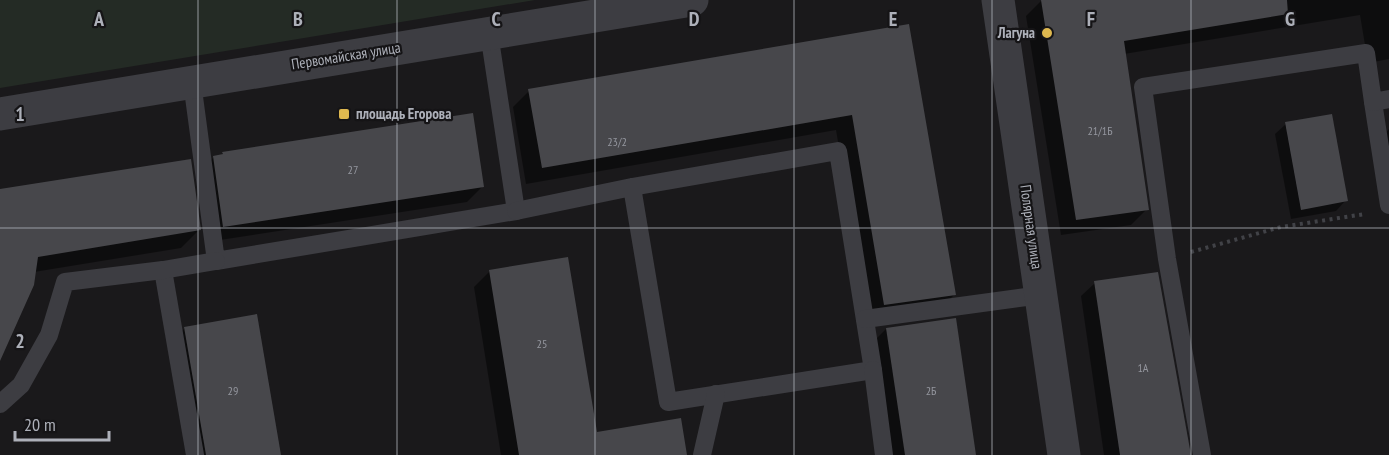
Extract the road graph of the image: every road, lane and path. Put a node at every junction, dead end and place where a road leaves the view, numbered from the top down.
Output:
1 (692, 0) edge
2 (998, 0) edge
3 (489, 33) junction
4 (192, 82) junction
5 (1381, 101) edge
6 (0, 114) edge
7 (632, 187) junction
8 (1389, 205) edge
9 (516, 211) junction
10 (1369, 214) dead end
11 (1167, 259) junction
12 (216, 261) junction
13 (163, 270) junction
14 (1041, 295) junction
15 (865, 319) junction
16 (873, 370) junction
17 (716, 394) junction
18 (0, 404) edge
19 (195, 455) edge
20 (702, 455) edge
21 (885, 455) edge
22 (1064, 455) edge
23 (1202, 455) edge

1 - 3 street, Первомайская улица
2 - 14 street, Полярная улица
3 - 4 street, Первомайская улица
3 - 9 lane
4 - 6 street, Первомайская улица
4 - 12 lane
5 - 8 lane
5 - 11 lane
7 - 9 lane
7 - 15 lane
7 - 17 lane
9 - 12 lane
10 - 11 path
11 - 23 lane
12 - 13 lane
13 - 18 lane
13 - 19 lane
14 - 15 lane
14 - 22 street, Полярная улица
15 - 16 lane
16 - 17 lane
16 - 21 lane
17 - 20 lane

